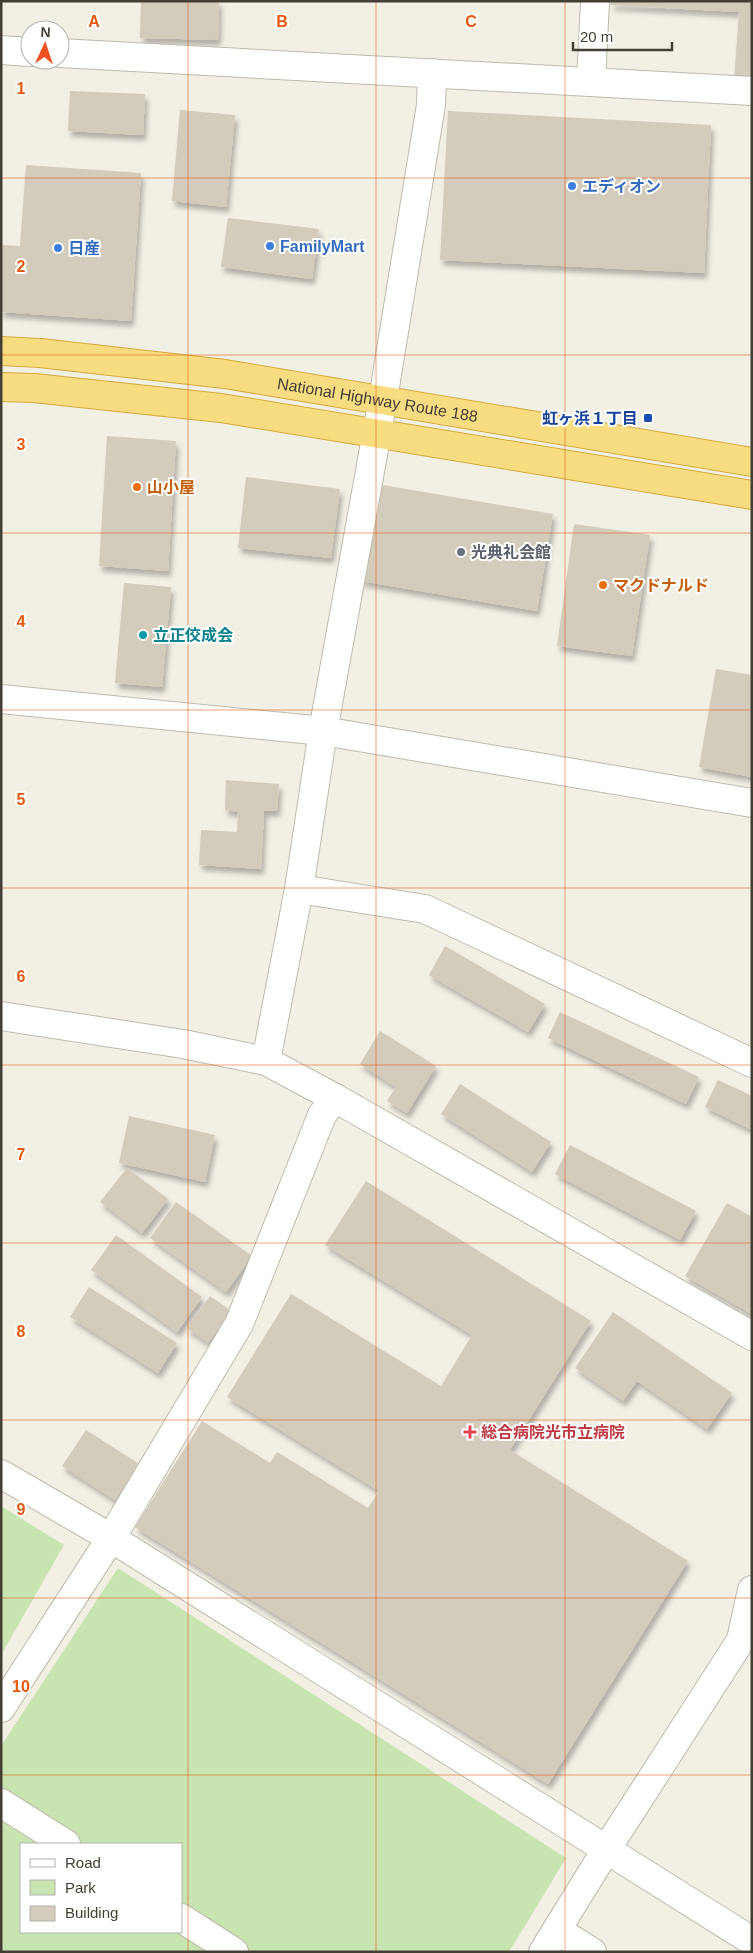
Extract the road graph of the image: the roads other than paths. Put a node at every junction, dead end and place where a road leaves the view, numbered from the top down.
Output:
1 (595, 1) edge
2 (1, 50) edge
3 (20, 51) edge
4 (70, 55) edge
5 (432, 73) junction
6 (591, 82) junction
7 (752, 91) edge
8 (1, 351) edge
9 (1, 387) edge
10 (382, 399) junction
11 (375, 433) junction
12 (752, 462) edge
13 (752, 496) edge
14 (1, 699) edge
15 (323, 731) junction
16 (752, 803) edge
17 (299, 889) junction
18 (1, 1016) edge
19 (266, 1061) junction
20 (752, 1063) edge
21 (335, 1098) junction
22 (752, 1336) edge
23 (1, 1474) edge
24 (111, 1538) junction
25 (752, 1590) edge
26 (747, 1642) edge
27 (1, 1708) edge
28 (1, 1803) edge
29 (64, 1843) edge
30 (606, 1850) junction
31 (182, 1919) edge
32 (550, 1941) edge
33 (752, 1941) edge
34 (234, 1952) edge
35 (592, 1952) edge

1 - 6 street
2 - 3 street
4 - 5 street
5 - 6 street
5 - 10 street
6 - 7 street
8 - 10 highway, National Highway Route 188
9 - 11 highway, National Highway Route 188
10 - 11 street
10 - 12 highway, National Highway Route 188
11 - 13 highway, National Highway Route 188
11 - 15 street
14 - 15 street
15 - 16 street
15 - 17 street
17 - 19 street
17 - 20 street
18 - 19 street
19 - 21 street
21 - 22 street
21 - 24 street
23 - 24 street
24 - 27 street
24 - 30 street
25 - 26 street
26 - 30 street
28 - 29 street
30 - 32 street
30 - 33 street
31 - 34 street
32 - 35 street

